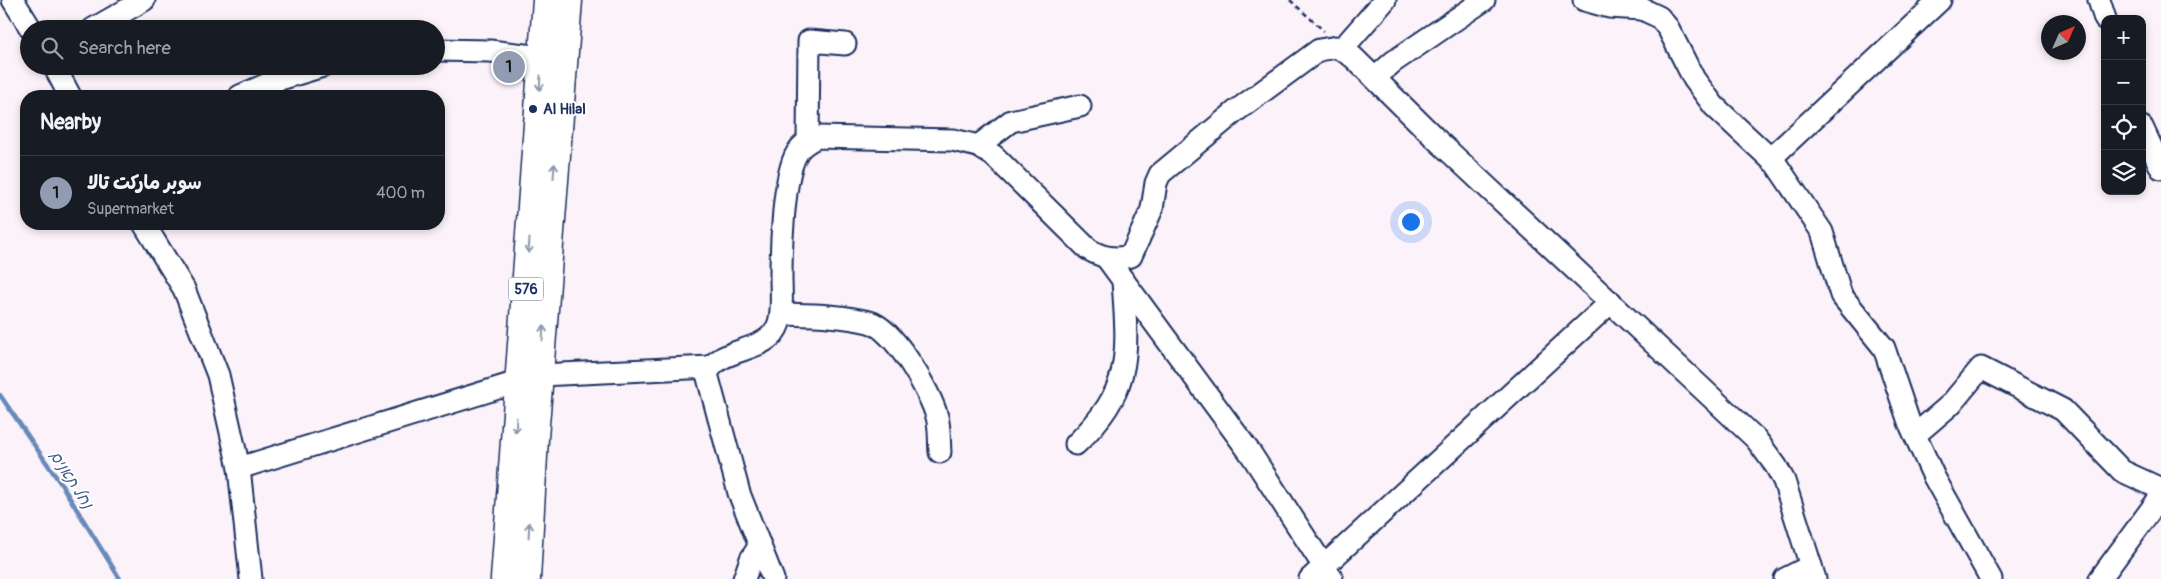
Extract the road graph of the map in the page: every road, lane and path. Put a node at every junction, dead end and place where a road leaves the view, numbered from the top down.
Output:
1 (13, 0) edge
2 (144, 0) edge
3 (547, 0) edge
4 (568, 0) edge
5 (1290, 0) edge
6 (1385, 0) edge
7 (1484, 0) edge
8 (1584, 0) edge
9 (1940, 0) edge
10 (2099, 0) edge
11 (2104, 15) edge
12 (25, 20) edge
13 (109, 20) edge
14 (845, 44) dead end
15 (1342, 48) junction
16 (445, 50) edge
17 (542, 57) junction
18 (59, 75) edge
19 (293, 75) edge
20 (1375, 78) junction
21 (67, 90) edge
22 (254, 90) edge
23 (1080, 106) dead end
24 (2146, 134) edge
25 (808, 141) junction
26 (978, 146) junction
27 (1771, 158) junction
28 (2159, 158) edge
29 (148, 230) edge
30 (1106, 257) junction
31 (1123, 281) junction
32 (1611, 302) junction
33 (781, 314) junction
34 (710, 367) junction
35 (530, 378) junction
36 (1916, 435) junction
37 (1076, 444) dead end
38 (940, 452) dead end
39 (239, 468) junction
40 (2161, 489) edge
41 (2161, 496) edge
42 (760, 545) junction
43 (1813, 572) edge
44 (1322, 575) edge
45 (251, 579) edge
46 (505, 579) edge
47 (526, 579) edge
48 (744, 579) edge
49 (773, 579) edge
50 (1786, 579) edge
51 (1991, 579) edge
52 (2100, 579) edge

1 - 12 street
2 - 13 street
3 - 17 main road, 576
35 -> 4 main road, 576
5 - 15 path
6 - 15 street
7 - 20 street
8 - 27 street
9 - 27 street
10 - 11 street
14 - 25 street
15 - 20 street
15 - 30 street
16 - 17 street
17 -> 35 main road, 576
18 - 21 street
19 - 22 street
20 - 32 street
23 - 26 street
24 - 28 street
25 - 26 street
25 - 33 street
26 - 30 street
27 - 36 street
29 - 39 street
30 - 31 street
31 - 37 street
31 - 44 street
32 - 43 street
32 - 44 street
33 - 34 street
33 - 38 street
34 - 35 street
34 - 42 street
35 - 39 street
35 -> 46 main road, 576
47 -> 35 main road, 576
36 - 40 street
36 - 51 street
39 - 45 street
41 - 52 street
42 - 48 street
42 - 49 street
43 - 50 street

